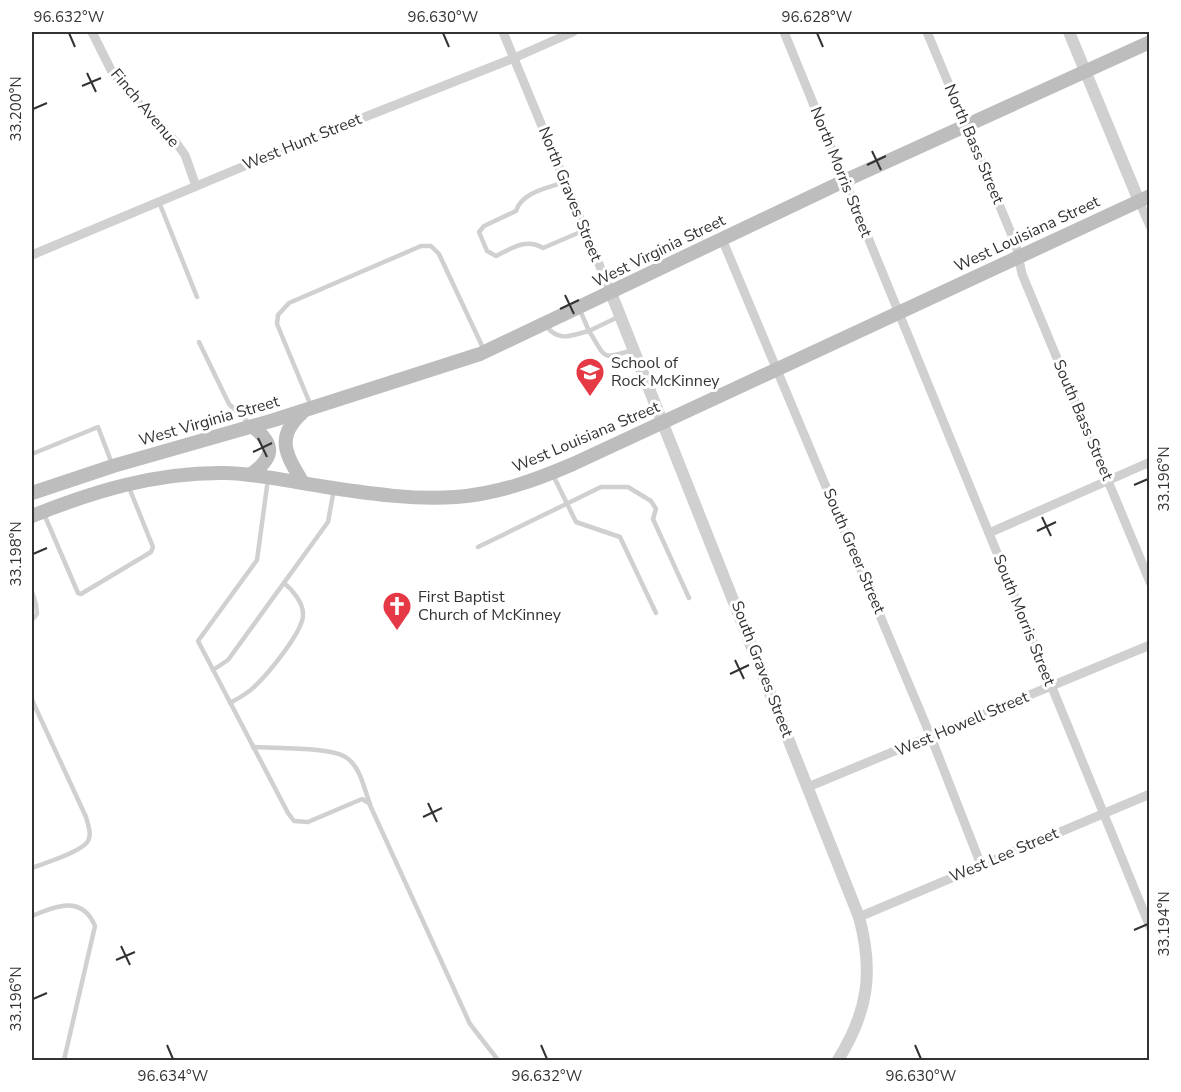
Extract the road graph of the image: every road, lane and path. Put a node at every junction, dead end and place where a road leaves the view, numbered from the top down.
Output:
1 (92, 32) edge
2 (503, 32) edge
3 (573, 32) edge
4 (784, 32) edge
5 (927, 32) edge
6 (1069, 32) edge
7 (1149, 42) edge
8 (514, 58) junction
9 (1085, 72) junction
10 (966, 126) junction
11 (844, 181) junction
12 (566, 182) junction
13 (196, 186) junction
14 (1144, 198) edge
15 (158, 201) junction
16 (1149, 226) edge
17 (585, 230) junction
18 (722, 239) junction
19 (32, 255) edge
20 (1018, 257) junction
21 (611, 293) junction
22 (197, 297) dead end
23 (579, 308) junction
24 (898, 312) junction
25 (620, 316) junction
26 (544, 324) junction
27 (589, 331) junction
28 (199, 342) dead end
29 (634, 350) junction
30 (485, 352) junction
31 (778, 369) junction
32 (309, 409) junction
33 (663, 423) junction
34 (253, 427) junction
35 (32, 454) edge
36 (1149, 462) edge
37 (113, 466) junction
38 (552, 473) junction
39 (250, 475) junction
40 (268, 477) junction
41 (1109, 481) junction
42 (303, 483) junction
43 (128, 484) junction
44 (334, 488) junction
45 (32, 493) edge
46 (567, 504) junction
47 (37, 514) edge
48 (989, 533) junction
49 (478, 547) dead end
50 (1149, 582) edge
51 (284, 583) junction
52 (32, 592) edge
53 (689, 598) dead end
54 (656, 613) dead end
55 (32, 620) edge
56 (1149, 645) edge
57 (213, 670) junction
58 (1052, 687) junction
59 (32, 700) edge
60 (230, 703) junction
61 (931, 737) junction
62 (254, 747) junction
63 (808, 787) junction
64 (1149, 794) edge
65 (370, 805) junction
66 (1102, 813) junction
67 (981, 865) junction
68 (32, 868) edge
69 (32, 916) edge
70 (859, 917) junction
71 (1149, 927) edge
72 (64, 1060) edge
73 (498, 1060) edge
74 (838, 1060) edge

1 - 13 street, Finch Avenue
2 - 8 street, North Graves Street
3 - 8 street, West Hunt Street
4 - 11 street, North Morris Street
5 - 10 street, North Bass Street
6 - 9 street
7 - 9 main road, West Virginia Street
8 - 12 street, North Graves Street
8 - 13 street, West Hunt Street
9 - 10 main road, West Virginia Street
9 - 14 street
10 - 11 main road, West Virginia Street
10 - 20 street, North Bass Street
11 - 18 main road, West Virginia Street
11 - 24 street, North Morris Street
12 - 17 street, North Graves Street
12 - 17 lane
13 - 15 street, West Hunt Street
14 - 16 street
14 - 20 main road, West Louisiana Street
15 - 19 street, West Hunt Street
15 - 22 lane
17 - 21 street, North Graves Street
18 - 21 main road, West Virginia Street
18 - 31 street, South Greer Street
20 - 24 main road, West Louisiana Street
20 - 41 street, South Bass Street
21 - 23 main road, West Virginia Street
21 - 25 street, North Graves Street
23 - 26 main road, West Virginia Street
23 - 27 lane
24 - 31 main road, West Louisiana Street
24 - 48 street, South Morris Street
25 - 27 lane
25 - 29 street, North Graves Street
26 - 27 lane
26 - 30 main road, West Virginia Street
27 - 29 lane
28 - 34 lane
29 - 33 street, North Graves Street
30 - 32 main road, West Virginia Street
30 - 32 lane
31 - 33 main road, West Louisiana Street
31 - 61 street, South Greer Street
32 - 34 main road, West Virginia Street
32 - 42 main road
33 - 38 main road, West Louisiana Street
33 - 63 street, South Graves Street
34 - 37 main road, West Virginia Street
34 - 39 main road
35 - 37 lane
36 - 41 street
37 - 45 main road, West Virginia Street
38 - 44 main road, West Louisiana Street
38 - 46 lane
39 - 40 main road, West Louisiana Street
39 - 43 main road, West Louisiana Street
40 - 42 main road, West Louisiana Street
40 - 57 lane
41 - 48 street
41 - 50 street, South Bass Street
42 - 44 main road, West Louisiana Street
43 - 47 main road, West Louisiana Street
43 - 47 lane
44 - 51 lane
46 - 49 lane
46 - 53 lane
46 - 54 lane
48 - 58 street, South Morris Street
51 - 57 lane
51 - 60 lane
52 - 55 lane
56 - 58 street, West Howell Street
57 - 60 lane
58 - 61 street, West Howell Street
58 - 66 street, South Morris Street
59 - 68 lane
60 - 62 lane
61 - 63 street, West Howell Street
61 - 67 street, South Greer Street
62 - 65 lane
62 - 65 lane
63 - 70 street, South Graves Street
64 - 66 street, West Lee Street
65 - 73 lane
66 - 67 street, West Lee Street
66 - 71 street, South Morris Street
67 - 70 street, West Lee Street
69 - 72 lane
70 - 74 street, South Graves Street

